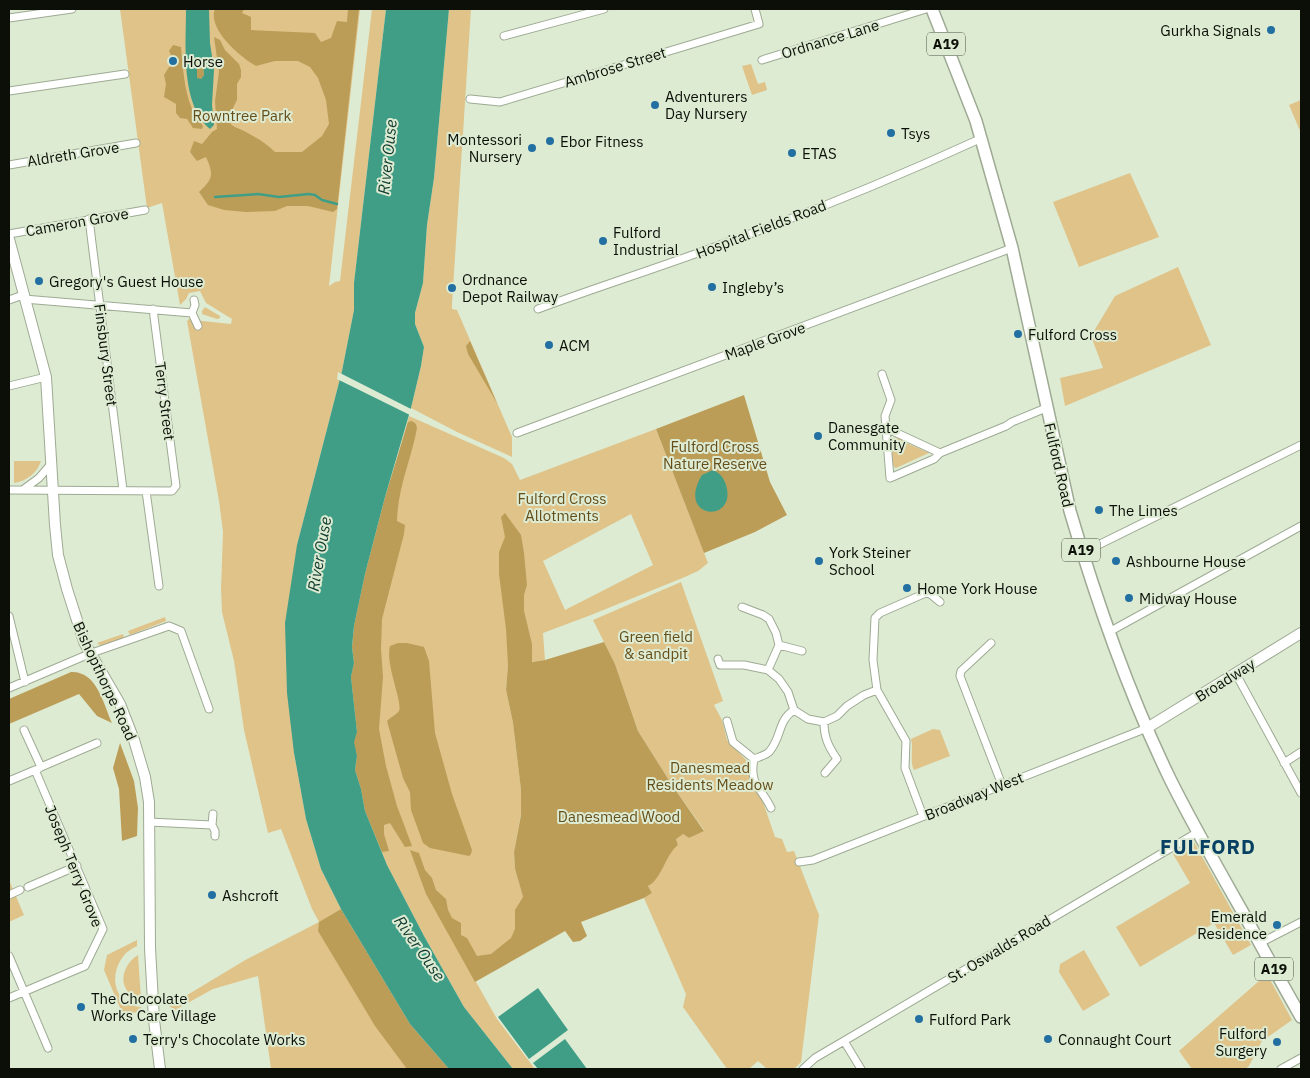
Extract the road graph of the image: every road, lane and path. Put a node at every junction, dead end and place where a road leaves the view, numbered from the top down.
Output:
1 (72, 9) edge
2 (604, 9) edge
3 (755, 9) edge
4 (926, 9) edge
5 (932, 9) edge
6 (9, 18) edge
7 (504, 36) dead end
8 (762, 60) dead end
9 (125, 74) dead end
10 (9, 91) edge
11 (470, 99) dead end
12 (982, 138) junction
13 (136, 143) dead end
14 (9, 165) edge
15 (145, 210) dead end
16 (89, 219) junction
17 (9, 234) edge
18 (9, 239) edge
19 (1012, 248) junction
20 (24, 297) junction
21 (9, 300) edge
22 (194, 300) dead end
23 (100, 305) junction
24 (538, 309) dead end
25 (153, 310) junction
26 (192, 312) junction
27 (198, 326) dead end
28 (882, 374) dead end
29 (46, 377) junction
30 (9, 386) edge
31 (1046, 408) junction
32 (886, 428) junction
33 (518, 433) dead end
34 (1301, 445) edge
35 (940, 453) junction
36 (51, 464) junction
37 (9, 490) edge
38 (24, 490) junction
39 (53, 490) junction
40 (123, 490) junction
41 (146, 490) junction
42 (1301, 526) edge
43 (1082, 553) junction
44 (159, 586) dead end
45 (940, 602) dead end
46 (742, 607) dead end
47 (9, 616) edge
48 (1109, 632) junction
49 (1301, 632) edge
50 (991, 643) dead end
51 (779, 645) junction
52 (802, 651) dead end
53 (89, 654) junction
54 (718, 659) dead end
55 (768, 670) junction
56 (1236, 674) junction
57 (25, 682) junction
58 (9, 688) edge
59 (876, 690) junction
60 (209, 709) dead end
61 (794, 710) junction
62 (727, 721) dead end
63 (824, 722) junction
64 (1147, 728) junction
65 (24, 730) dead end
66 (97, 742) dead end
67 (1301, 752) edge
68 (754, 758) junction
69 (1284, 763) junction
70 (38, 769) junction
71 (825, 773) dead end
72 (9, 781) edge
73 (1002, 785) junction
74 (1301, 794) edge
75 (771, 808) dead end
76 (213, 814) dead end
77 (923, 816) junction
78 (149, 822) junction
79 (212, 825) junction
80 (1198, 832) junction
81 (215, 836) dead end
82 (799, 862) dead end
83 (77, 866) junction
84 (28, 887) dead end
85 (20, 890) dead end
86 (9, 895) edge
87 (1301, 922) edge
88 (1260, 943) junction
89 (9, 956) edge
90 (24, 992) junction
91 (9, 998) edge
92 (1301, 1017) edge
93 (844, 1041) junction
94 (48, 1048) dead end
95 (1301, 1058) edge
96 (160, 1069) edge
97 (803, 1069) edge
98 (861, 1069) edge
99 (1280, 1069) edge

1 - 6 street
2 - 7 street
3 - 11 street, Ambrose Street
4 - 8 street, Ordnance Lane
5 - 12 main road, Fulford Road / A19
9 - 10 street
12 - 19 main road, Fulford Road / A19
12 - 24 street, Hospital Fields Road
13 - 14 street, Aldreth Grove
15 - 16 street, Cameron Grove
16 - 17 street, Cameron Grove
16 - 23 street, Finsbury Street
18 - 20 street, Bishopthorpe Road
19 - 31 main road, Fulford Road / A19
19 - 33 street, Maple Grove
20 - 21 street
20 - 23 street
20 - 29 street, Bishopthorpe Road
22 - 26 street
23 - 25 street
23 - 40 street, Finsbury Street
25 - 26 street
25 - 41 street, Terry Street
26 - 27 street
28 - 32 street
29 - 30 street
29 - 36 street, Bishopthorpe Road
31 - 35 street
31 - 43 main road, Fulford Road / A19
32 - 35 street
32 - 35 street
34 - 43 street
36 - 38 street
36 - 39 street, Bishopthorpe Road
37 - 38 street
38 - 39 street
39 - 40 street
39 - 53 street, Bishopthorpe Road
40 - 41 street
41 - 44 street
42 - 48 street
43 - 48 main road, Fulford Road / A19
45 - 59 street
46 - 51 street
47 - 57 street
48 - 64 main road, Fulford Road / A19
49 - 56 street, Broadway
50 - 73 street
51 - 52 street
51 - 55 street
53 - 57 street
53 - 60 street
53 - 78 street, Bishopthorpe Road
54 - 55 street
55 - 61 street
56 - 64 street, Broadway
56 - 69 street
57 - 58 street
59 - 63 street
59 - 77 street
61 - 63 street
61 - 68 street
62 - 68 street
63 - 71 street
64 - 73 street, Broadway West
64 - 80 main road, Fulford Road / A19
65 - 70 street, Joseph Terry Grove
66 - 70 street
67 - 69 street
68 - 75 street
69 - 74 street
70 - 72 street
70 - 83 street, Joseph Terry Grove
73 - 77 street, Broadway West
76 - 79 street
77 - 82 street, Broadway West
78 - 79 street
78 - 96 street, Bishopthorpe Road
79 - 81 street
80 - 88 main road, Fulford Road / A19
80 - 93 street, St. Oswalds Road
83 - 84 street
83 - 90 street, Joseph Terry Grove
85 - 86 street
87 - 88 street
88 - 92 main road, A19
89 - 90 street
90 - 91 street, Joseph Terry Grove
90 - 94 street
93 - 97 street, St. Oswalds Road
93 - 98 street
95 - 99 street

